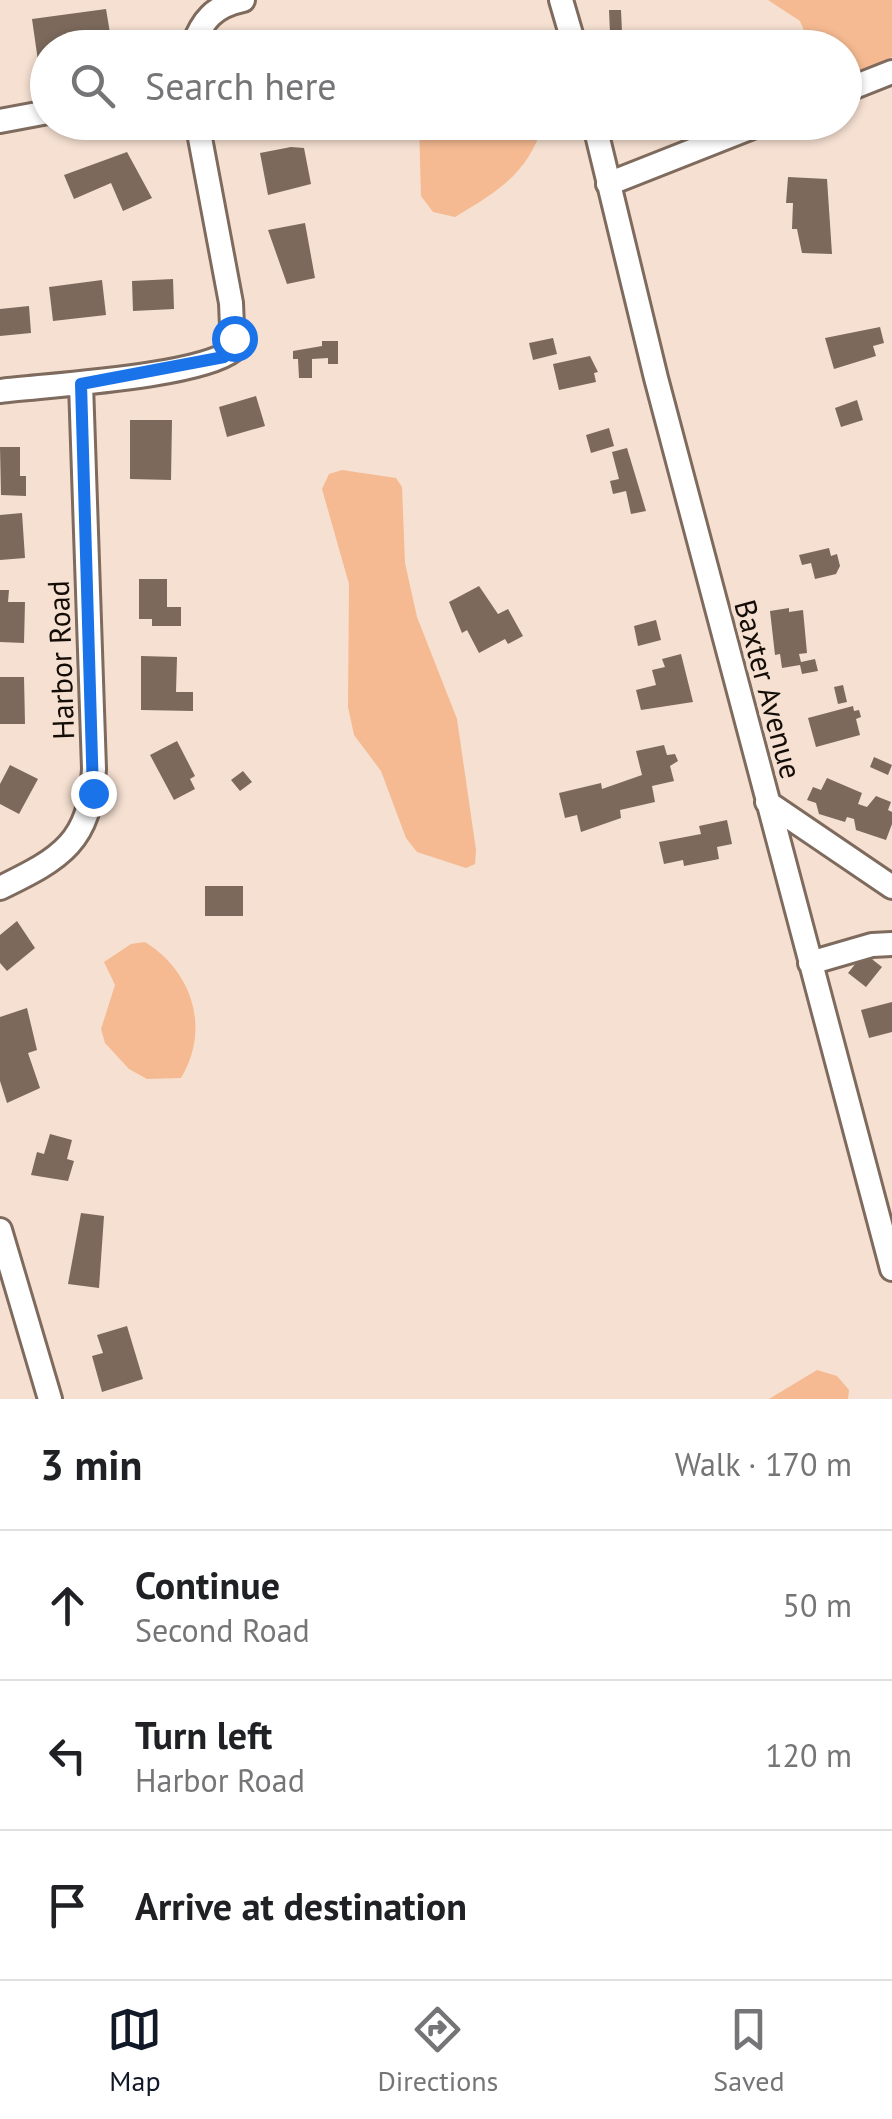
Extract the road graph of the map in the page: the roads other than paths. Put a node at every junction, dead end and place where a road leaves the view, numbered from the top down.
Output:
1 (243, 0) edge
2 (561, 0) edge
3 (199, 30) edge
4 (570, 30) edge
5 (892, 72) edge
6 (862, 84) edge
7 (30, 115) edge
8 (0, 121) edge
9 (199, 140) edge
10 (598, 140) edge
11 (719, 140) edge
12 (608, 184) junction
13 (81, 384) junction
14 (0, 391) edge
15 (767, 802) junction
16 (892, 887) edge
17 (0, 888) edge
18 (892, 944) edge
19 (810, 963) junction
20 (0, 1230) edge
21 (892, 1269) edge
22 (50, 1399) edge

1 - 3 street
2 - 4 street
5 - 6 street
7 - 8 street
9 - 13 street
10 - 12 street, Baxter Avenue
11 - 12 street
12 - 15 street, Baxter Avenue
13 - 14 street
13 - 17 street, Harbor Road
15 - 16 street
15 - 19 street, Baxter Avenue
18 - 19 street
19 - 21 street, Baxter Avenue
20 - 22 street

